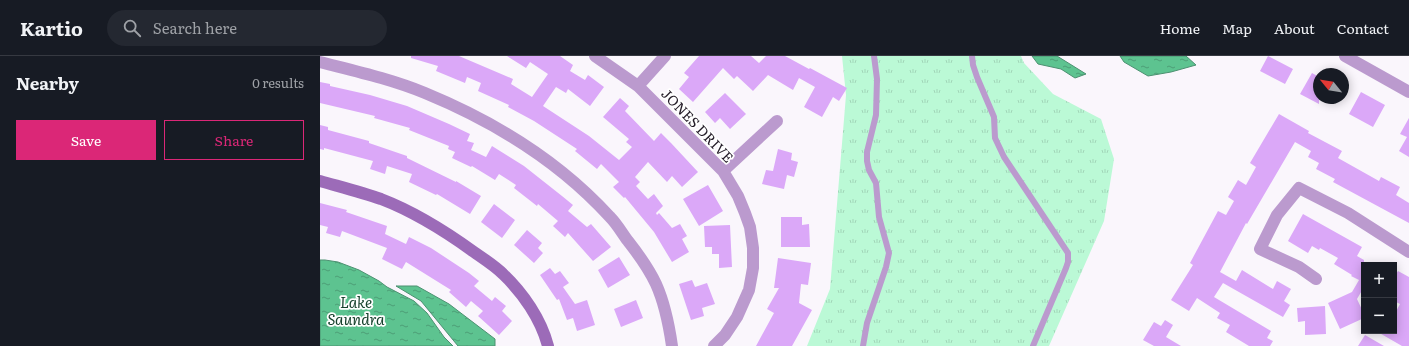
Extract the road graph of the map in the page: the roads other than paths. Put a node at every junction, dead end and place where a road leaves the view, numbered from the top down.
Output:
1 (595, 56) edge
2 (665, 56) edge
3 (874, 56) edge
4 (972, 56) edge
5 (1345, 56) edge
6 (320, 62) edge
7 (638, 86) junction
8 (1409, 92) edge
9 (777, 121) dead end
10 (723, 171) junction
11 (320, 181) edge
12 (1409, 252) edge
13 (1316, 279) dead end
14 (548, 346) edge
15 (672, 346) edge
16 (714, 346) edge
17 (863, 346) edge
18 (1033, 346) edge

1 - 7 street, JONES DRIVE
2 - 7 street
3 - 17 lane
4 - 18 lane
5 - 8 street
6 - 15 street
7 - 10 street, JONES DRIVE
9 - 10 street
10 - 16 street, JONES DRIVE
11 - 14 street
12 - 13 street

